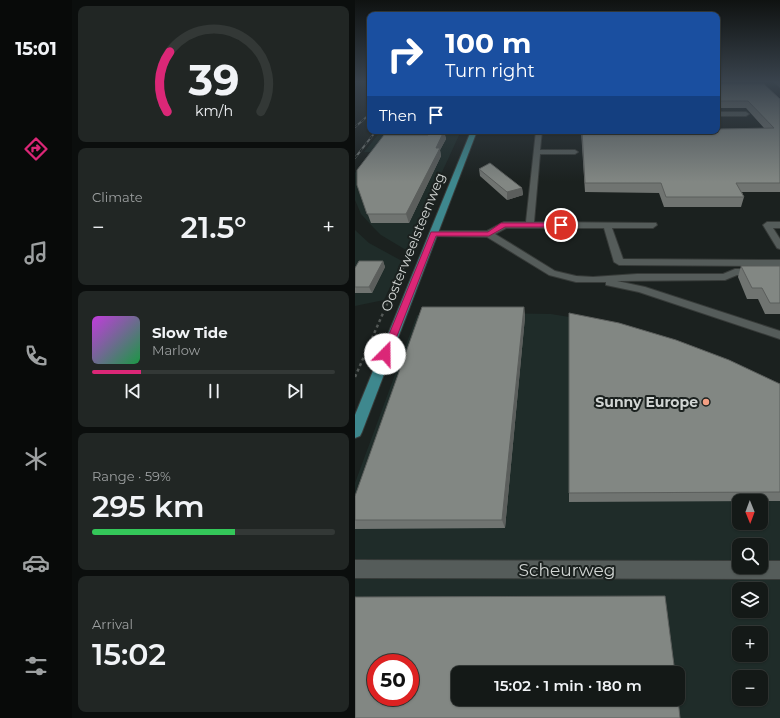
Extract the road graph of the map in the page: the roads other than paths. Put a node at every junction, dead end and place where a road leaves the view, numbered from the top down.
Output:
1 (473, 134) edge
2 (539, 134) edge
3 (537, 152) junction
4 (575, 152) dead end
5 (530, 225) junction
6 (607, 225) junction
7 (653, 225) dead end
8 (780, 225) edge
9 (434, 234) junction
10 (489, 234) junction
11 (780, 246) edge
12 (780, 262) edge
13 (780, 272) edge
14 (593, 280) junction
15 (780, 335) edge
16 (355, 432) edge
17 (355, 569) edge
18 (780, 570) edge

1 - 9 main road, Oosterweelsteenweg
2 - 3 street
3 - 4 street
3 - 5 street
5 - 6 street
5 - 10 street
6 - 7 street
6 - 12 street
8 - 11 street
9 - 10 street
9 - 16 main road, Oosterweelsteenweg
10 - 14 street
13 - 14 street
14 - 15 street
17 - 18 street, Scheurweg

